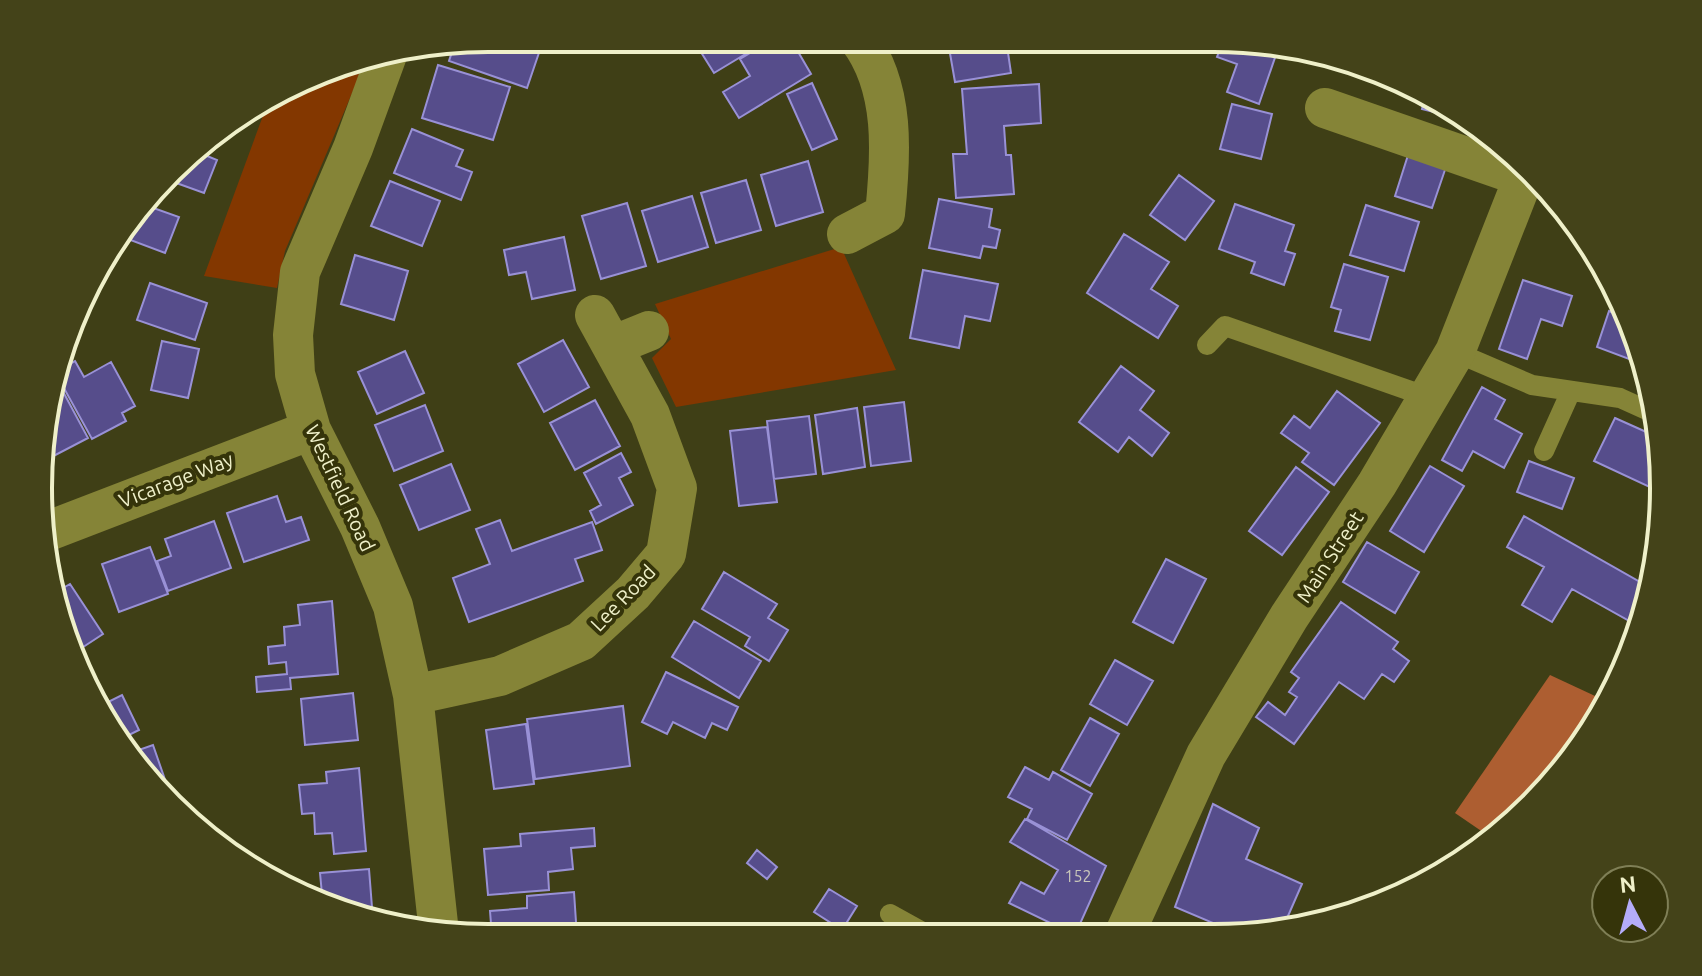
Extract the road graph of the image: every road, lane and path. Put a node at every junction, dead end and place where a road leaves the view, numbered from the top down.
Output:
1 (869, 52) edge
2 (383, 65) edge
3 (1325, 108) dead end
4 (1513, 171) edge
5 (1522, 180) edge
6 (847, 234) dead end
7 (649, 331) dead end
8 (1207, 345) dead end
9 (1455, 352) junction
10 (1571, 391) junction
11 (1428, 397) junction
12 (1643, 408) edge
13 (311, 430) junction
14 (1544, 451) dead end
15 (54, 529) edge
16 (413, 695) junction
17 (890, 914) dead end
18 (438, 921) edge
19 (908, 924) edge
20 (1129, 924) edge

1 - 6 street
2 - 13 street, Westfield Road
3 - 4 street
5 - 9 street, Main Street
7 - 16 street, Lee Road
8 - 11 lane
9 - 10 lane
9 - 11 street, Main Street
10 - 12 lane
10 - 14 lane
11 - 20 street, Main Street
13 - 15 street, Vicarage Way
13 - 16 street, Westfield Road
16 - 18 street, Westfield Road
17 - 19 lane

